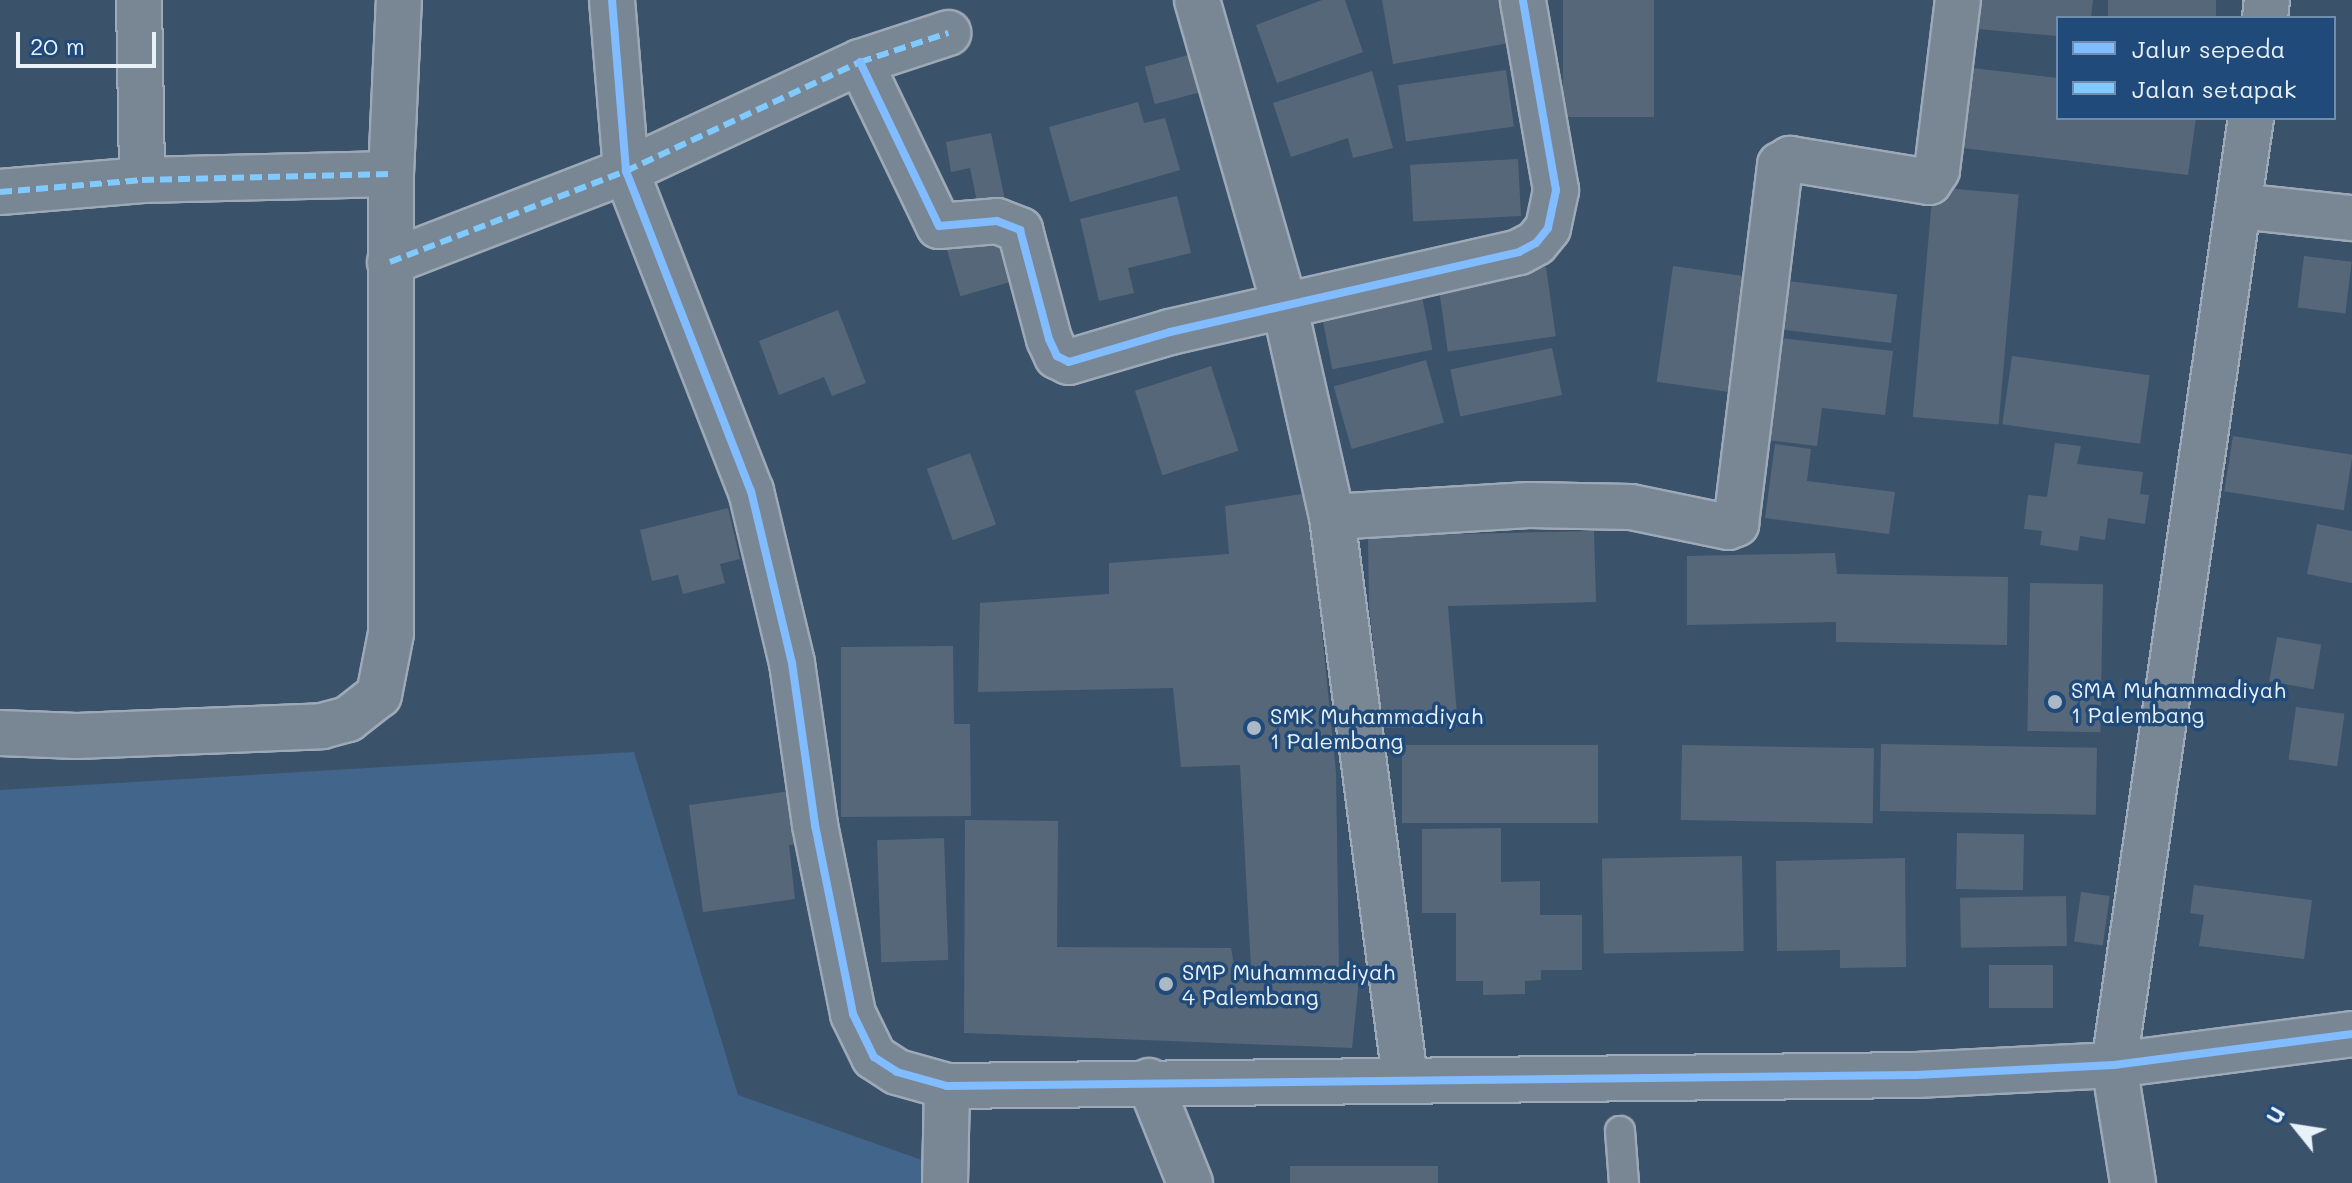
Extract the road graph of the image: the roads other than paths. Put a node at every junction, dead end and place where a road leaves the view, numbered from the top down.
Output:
1 (139, 0) edge
2 (399, 0) edge
3 (612, 0) edge
4 (1197, 0) edge
5 (1523, 0) edge
6 (1958, 0) edge
7 (948, 33) dead end
8 (860, 62) junction
9 (2251, 120) edge
10 (626, 171) junction
11 (391, 174) junction
12 (142, 180) junction
13 (0, 192) edge
14 (2239, 206) junction
15 (2352, 218) edge
16 (390, 262) junction
17 (1284, 304) junction
18 (1332, 517) junction
19 (0, 733) edge
20 (2352, 1034) edge
21 (2114, 1065) junction
22 (1405, 1078) junction
23 (1149, 1081) junction
24 (947, 1086) junction
25 (1620, 1131) dead end
26 (945, 1183) edge
27 (1190, 1183) edge
28 (1624, 1183) edge
29 (2133, 1183) edge

1 - 12 street
2 - 11 street
3 - 10 street
4 - 17 street
5 - 17 street
6 - 18 street
7 - 8 street
8 - 10 street
8 - 17 street
9 - 14 street
10 - 16 street
10 - 24 street
11 - 12 street
11 - 16 street
12 - 13 street
14 - 15 street
14 - 21 street
16 - 19 street
17 - 18 street
18 - 22 street
20 - 21 street
21 - 22 street
21 - 29 street
22 - 23 street
23 - 24 street
23 - 27 street
24 - 26 street
25 - 28 lane

